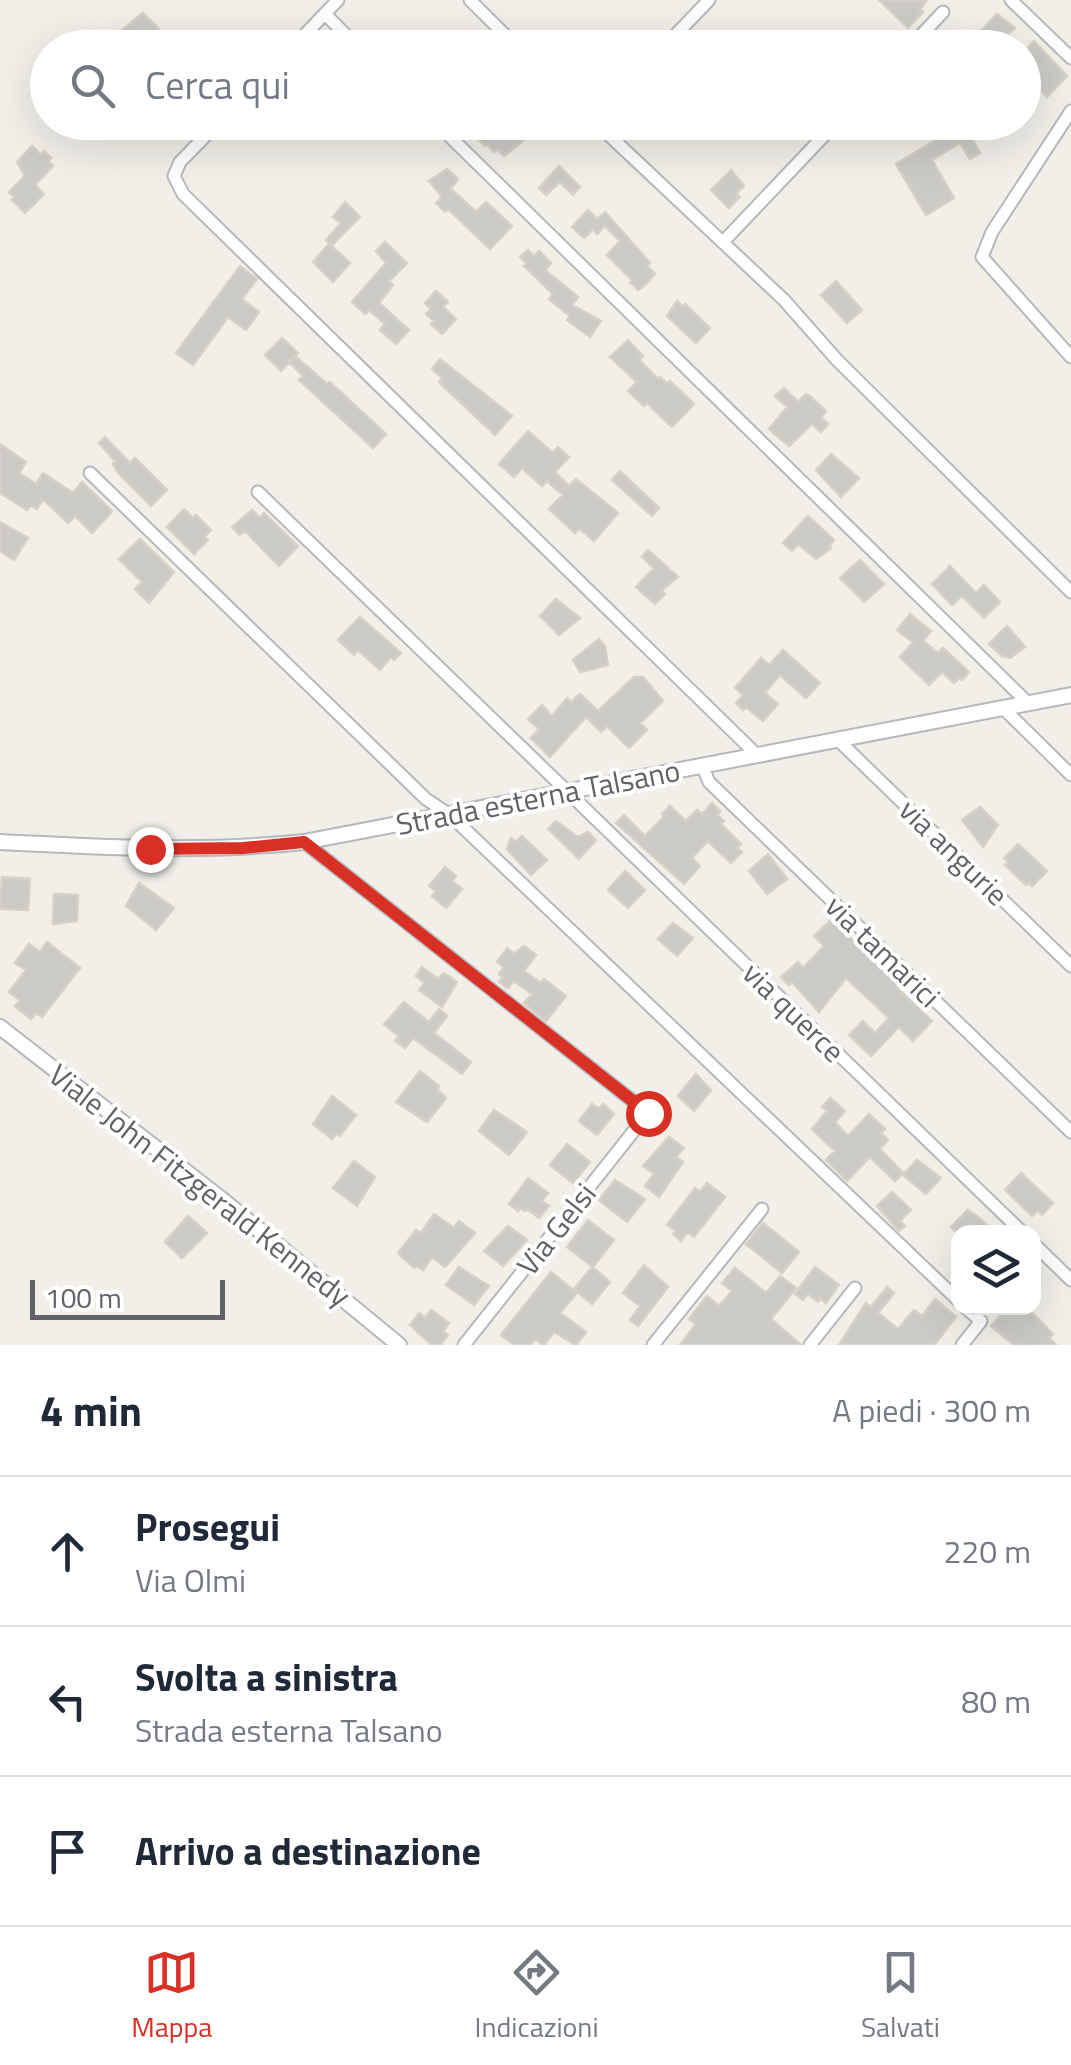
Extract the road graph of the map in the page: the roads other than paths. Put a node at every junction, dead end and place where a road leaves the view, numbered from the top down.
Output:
1 (338, 0) edge
2 (470, 0) edge
3 (709, 0) edge
4 (1011, 0) edge
5 (943, 12) dead end
6 (325, 14) junction
7 (309, 30) edge
8 (341, 30) edge
9 (500, 30) edge
10 (680, 30) edge
11 (926, 30) edge
12 (1071, 58) edge
13 (1071, 111) edge
14 (201, 140) edge
15 (453, 140) edge
16 (614, 140) edge
17 (820, 140) edge
18 (724, 242) junction
19 (1071, 358) edge
20 (90, 473) dead end
21 (258, 492) dead end
22 (1071, 592) edge
23 (1071, 695) edge
24 (1028, 703) junction
25 (1003, 708) junction
26 (837, 739) junction
27 (757, 754) junction
28 (702, 765) junction
29 (1071, 775) edge
30 (567, 792) junction
31 (450, 814) junction
32 (0, 842) edge
33 (304, 842) junction
34 (1071, 966) edge
35 (0, 1027) edge
36 (1071, 1132) edge
37 (762, 1209) dead end
38 (1015, 1225) edge
39 (1041, 1251) edge
40 (1071, 1280) edge
41 (855, 1288) dead end
42 (951, 1293) edge
43 (974, 1315) edge
44 (399, 1345) edge
45 (464, 1345) edge
46 (653, 1345) edge
47 (810, 1345) edge
48 (962, 1345) edge

1 - 6 street
2 - 9 street
3 - 10 street
4 - 12 street
5 - 11 street
6 - 7 street
6 - 8 street
13 - 19 street
14 - 27 street
15 - 24 street
16 - 18 street
17 - 18 street
18 - 22 street
20 - 31 street
21 - 30 street, via querce
23 - 24 street, Strada esterna Talsano
24 - 25 street, Strada esterna Talsano
25 - 26 street, Strada esterna Talsano
25 - 29 street
26 - 27 street, Strada esterna Talsano
26 - 34 street, via angurie
27 - 28 street, Strada esterna Talsano
28 - 30 street, Strada esterna Talsano
28 - 36 street, via tamarici
30 - 31 street, Strada esterna Talsano
30 - 38 street, via querce
31 - 33 street, Strada esterna Talsano
31 - 42 street
32 - 33 street, Strada esterna Talsano
33 - 45 street, Via Gelsi
35 - 44 street, Viale John Fitzgerald Kennedy
37 - 46 street
39 - 40 street
41 - 47 street
43 - 48 street

